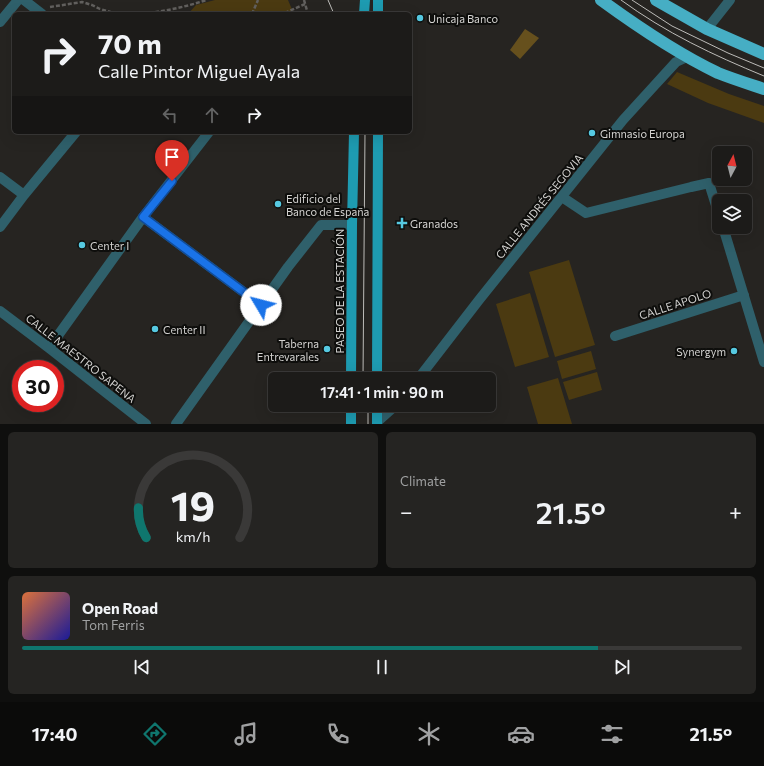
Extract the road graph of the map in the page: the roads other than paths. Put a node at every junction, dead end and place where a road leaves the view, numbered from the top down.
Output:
1 (18, 0) edge
2 (24, 0) edge
3 (365, 0) edge
4 (378, 0) edge
5 (601, 0) edge
6 (656, 0) edge
7 (730, 0) edge
8 (39, 12) edge
9 (364, 12) edge
10 (378, 12) edge
11 (0, 22) edge
12 (707, 29) junction
13 (764, 54) edge
14 (687, 57) junction
15 (764, 89) edge
16 (74, 134) edge
17 (207, 134) edge
18 (354, 134) edge
19 (378, 134) edge
20 (0, 177) edge
21 (712, 194) edge
22 (24, 195) junction
23 (562, 197) junction
24 (143, 217) junction
25 (352, 224) junction
26 (0, 227) edge
27 (725, 234) edge
28 (744, 295) junction
29 (261, 305) junction
30 (0, 311) edge
31 (614, 336) dead end
32 (49, 348) junction
33 (764, 362) edge
34 (351, 372) edge
35 (377, 372) edge
36 (423, 372) edge
37 (351, 412) edge
38 (377, 412) edge
39 (389, 412) edge
40 (377, 423) edge
41 (146, 424) edge
42 (176, 424) edge
43 (351, 424) edge

1 - 11 street
2 - 8 street
3 - 9 main road
4 - 10 main road
5 - 14 highway
6 - 12 highway
7 - 12 street
12 - 13 highway
14 - 15 highway
14 - 23 street, CALLE ANDRÉS SEGOVIA
16 - 22 street
17 - 24 street
18 - 25 main road, PASEO DE LA ESTACIÓN
19 - 35 main road
20 - 22 street
21 - 23 street
22 - 26 street
23 - 36 street, CALLE ANDRÉS SEGOVIA
24 - 29 street
24 - 32 street
25 - 29 street
25 - 34 main road, PASEO DE LA ESTACIÓN
27 - 28 street
28 - 31 street, CALLE APOLO
28 - 33 street
29 - 42 street
30 - 32 street, CALLE MAESTRO SAPENA
32 - 41 street, CALLE MAESTRO SAPENA
37 - 43 main road
38 - 40 main road
39 - 40 street

